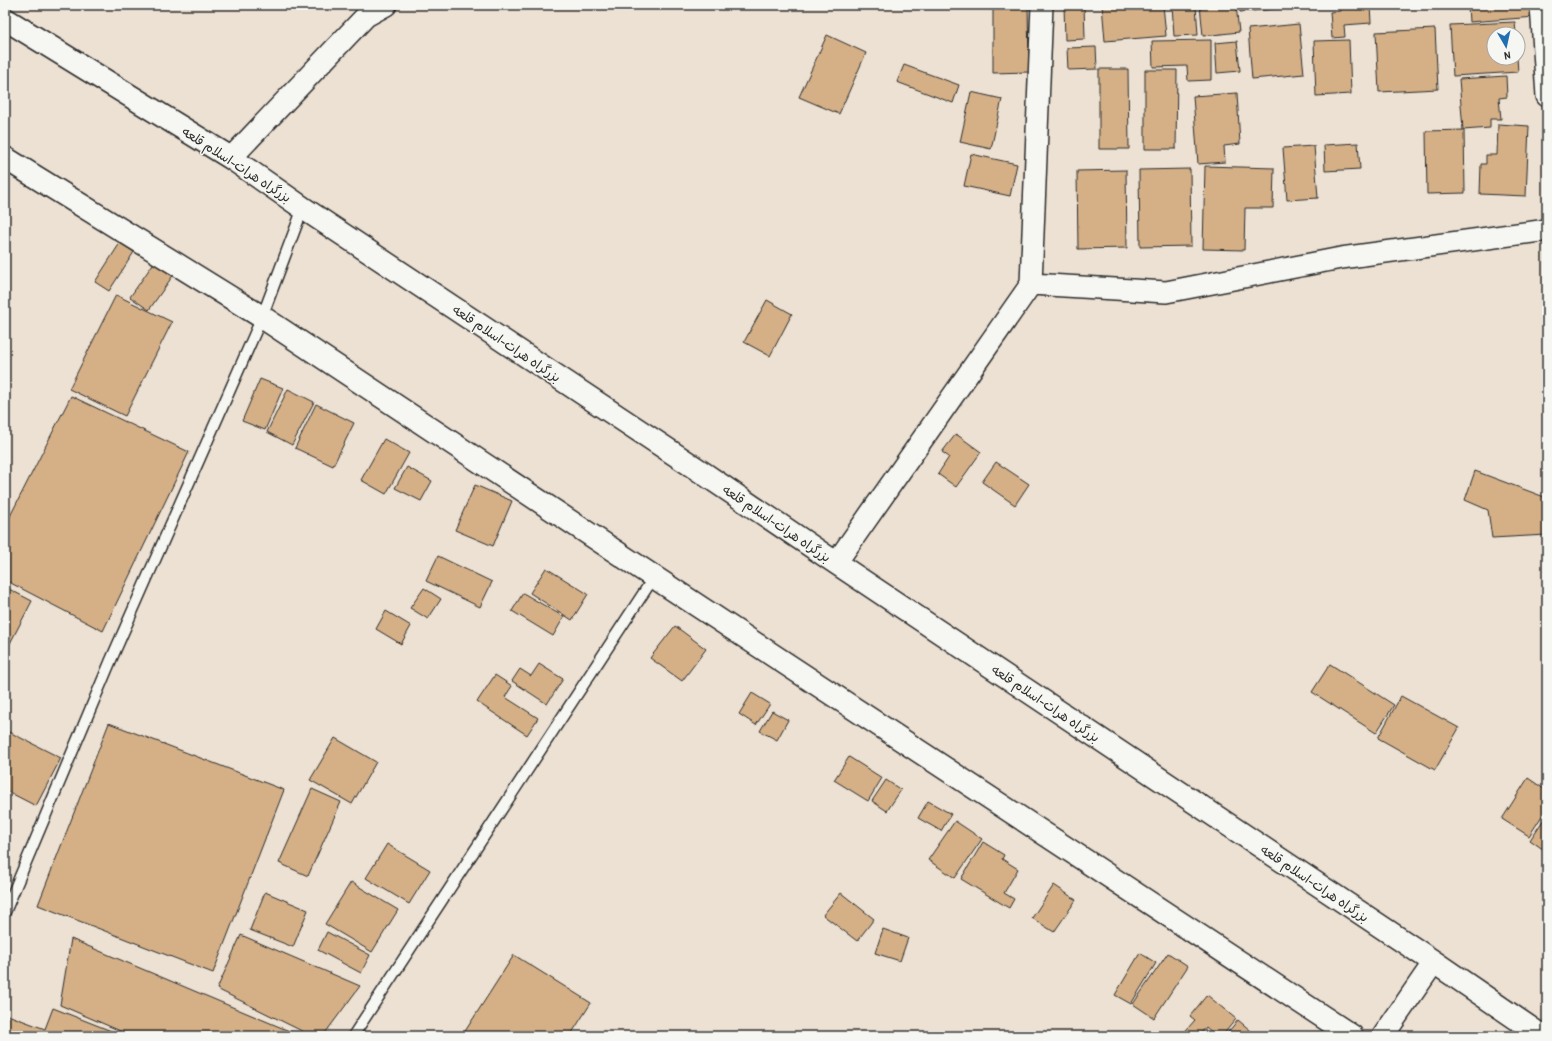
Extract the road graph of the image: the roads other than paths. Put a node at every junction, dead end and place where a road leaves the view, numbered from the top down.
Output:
1 (386, 5) edge
2 (1042, 5) edge
3 (1541, 5) edge
4 (5, 19) edge
5 (1547, 96) edge
6 (5, 158) edge
7 (231, 158) junction
8 (303, 208) junction
9 (1547, 230) edge
10 (1031, 284) junction
11 (262, 317) junction
12 (836, 563) junction
13 (654, 577) junction
14 (5, 912) edge
15 (1434, 962) junction
16 (353, 1036) edge
17 (1352, 1036) edge
18 (1383, 1036) edge
19 (1542, 1036) edge

1 - 7 street
2 - 10 street
3 - 5 street
4 - 7 highway, بزرگراه هرات-اسلام قلعه
6 - 11 highway
7 - 8 highway, بزرگراه هرات-اسلام قلعه
8 - 11 lane
8 - 12 highway, بزرگراه هرات-اسلام قلعه
9 - 10 street
10 - 12 street
11 - 13 highway
11 - 14 lane
12 - 15 highway, بزرگراه هرات-اسلام قلعه
13 - 16 lane
13 - 17 highway
15 - 18 street
15 - 19 highway, بزرگراه هرات-اسلام قلعه

